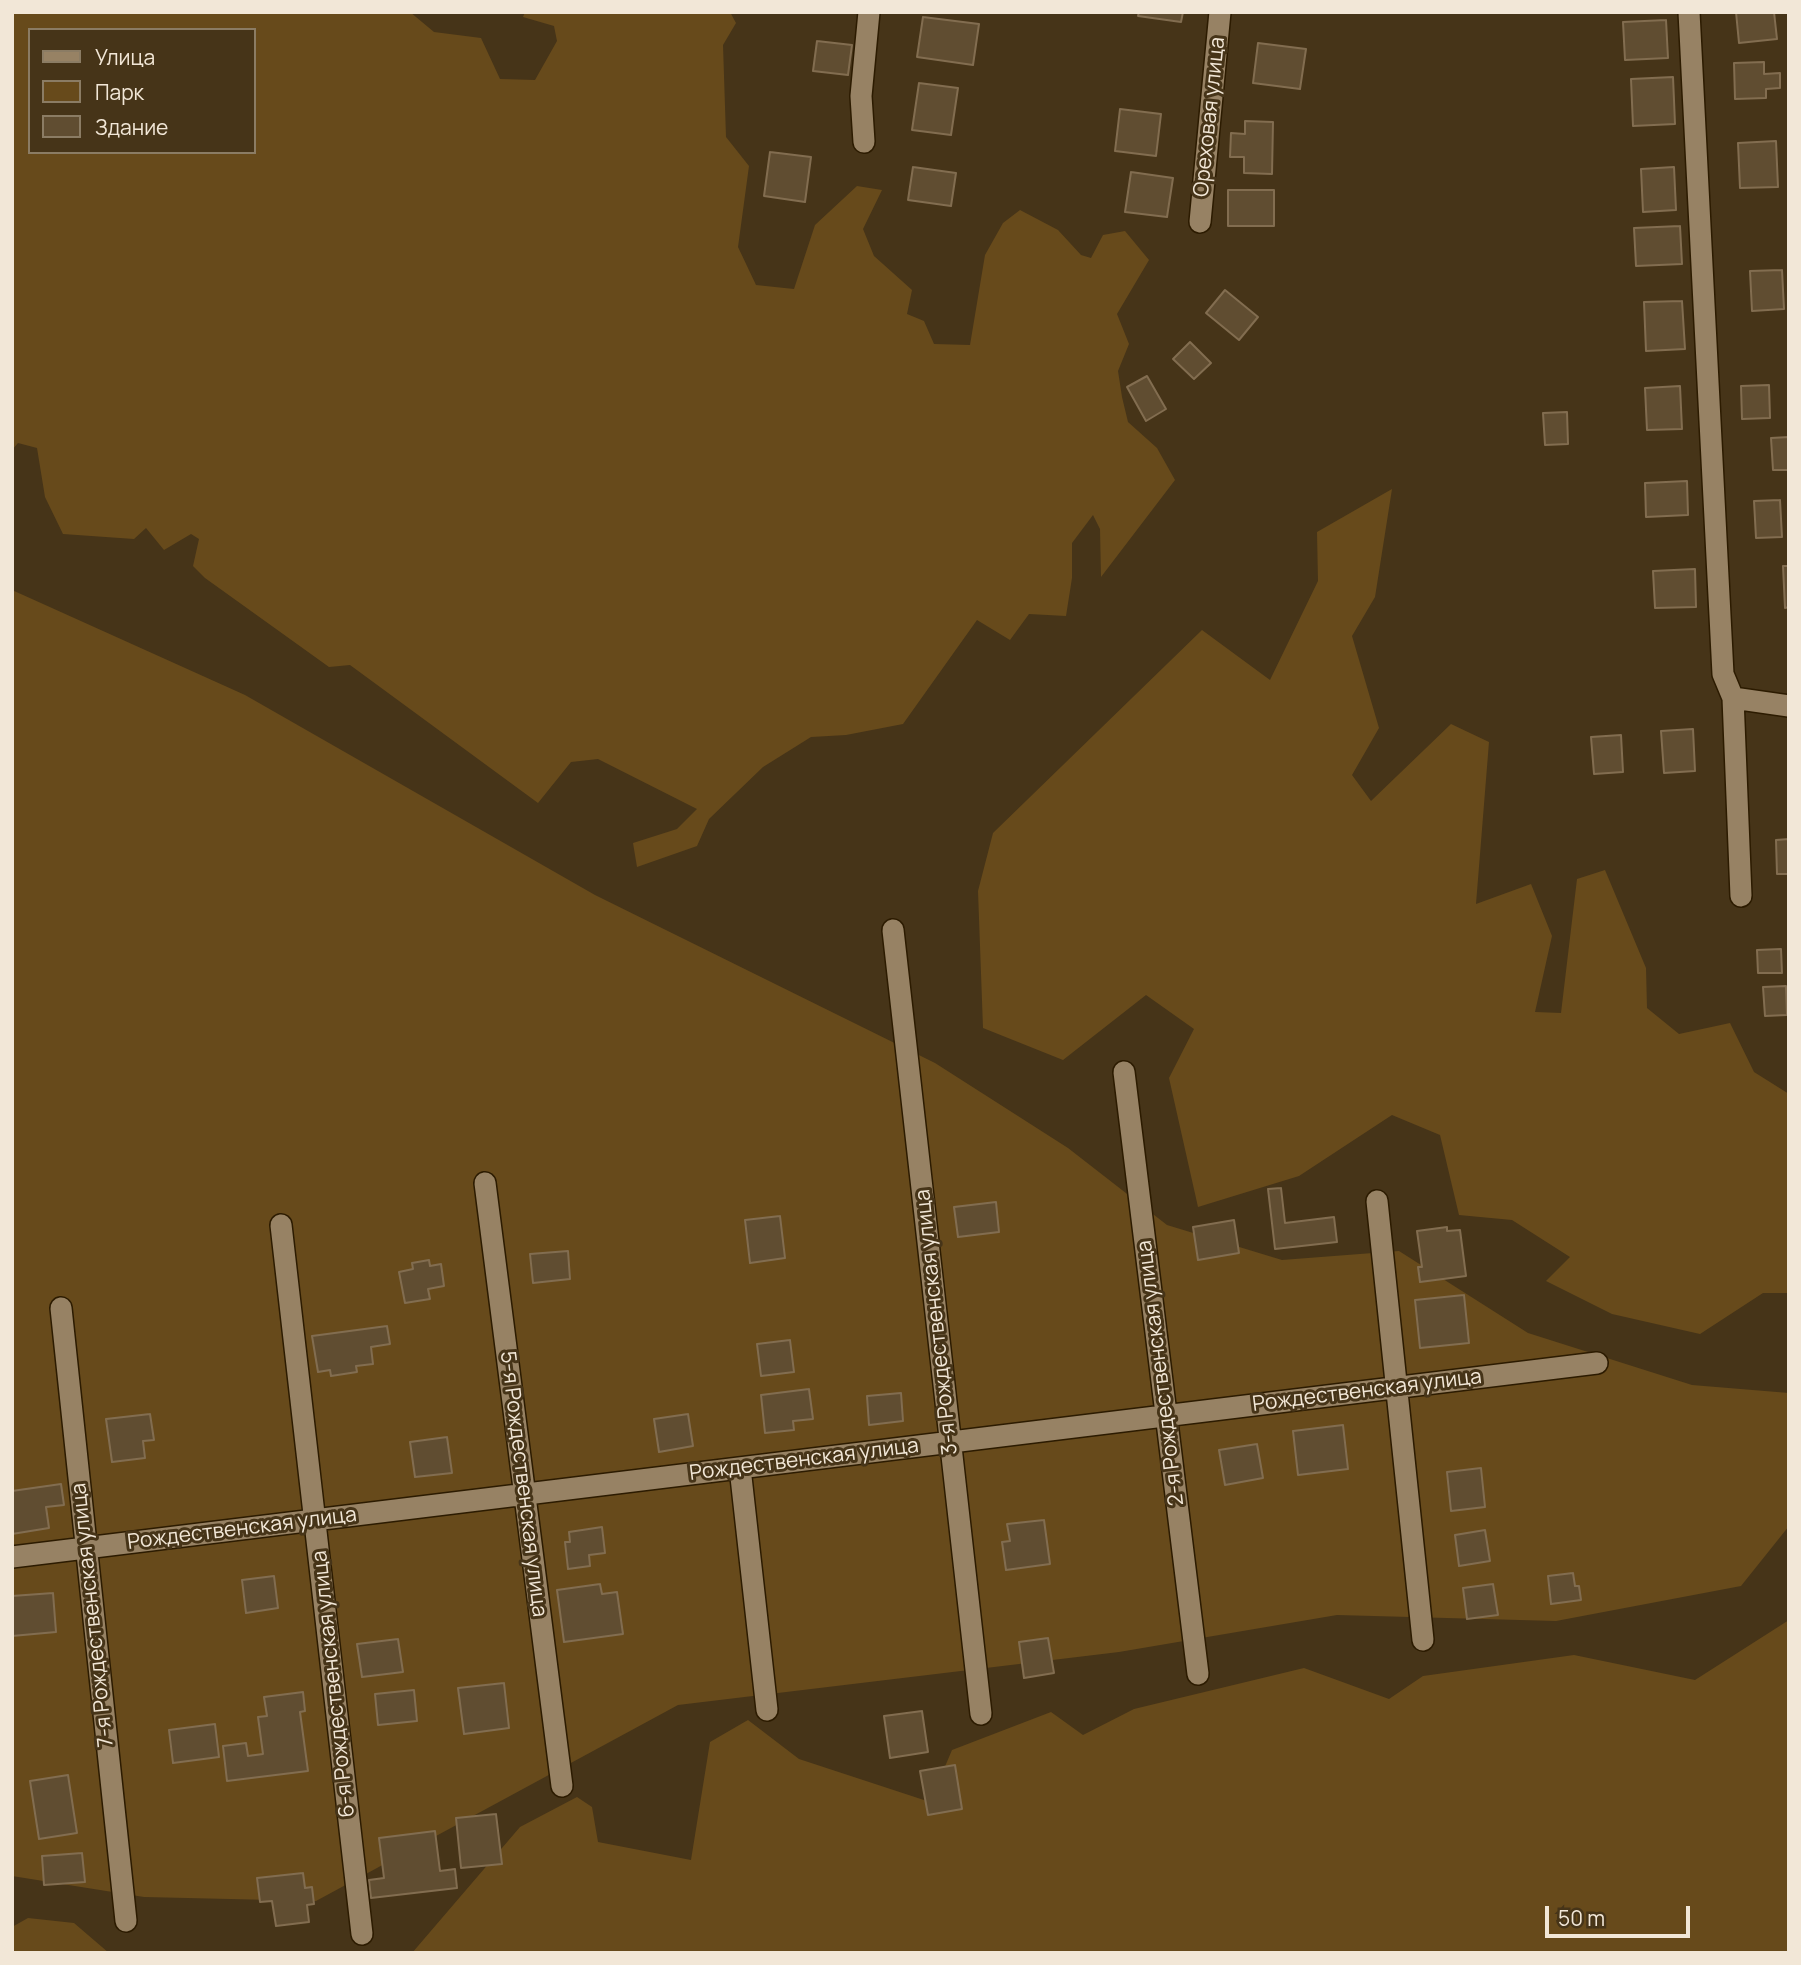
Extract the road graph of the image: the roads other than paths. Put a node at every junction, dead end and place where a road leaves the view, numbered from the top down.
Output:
1 (869, 12) edge
2 (1220, 12) edge
3 (1689, 12) edge
4 (864, 142) dead end
5 (1200, 222) dead end
6 (1733, 698) junction
7 (1789, 706) edge
8 (1741, 896) dead end
9 (893, 930) dead end
10 (1125, 1072) dead end
11 (485, 1183) dead end
12 (1377, 1201) dead end
13 (281, 1225) dead end
14 (61, 1308) dead end
15 (1597, 1363) dead end
16 (1396, 1388) junction
17 (1166, 1416) junction
18 (951, 1442) junction
19 (740, 1468) junction
20 (525, 1494) junction
21 (315, 1520) junction
22 (86, 1548) junction
23 (12, 1557) edge
24 (1423, 1640) dead end
25 (1198, 1674) dead end
26 (767, 1710) dead end
27 (981, 1714) dead end
28 (562, 1786) dead end
29 (126, 1921) dead end
30 (362, 1934) dead end

1 - 4 street
2 - 5 street, Ореховая улица
3 - 6 street
6 - 7 street
6 - 8 street
9 - 18 street, 3-я Рождественская улица
10 - 17 street, 2-я Рождественская улица
11 - 20 street, 5-я Рождественская улица
12 - 16 street
13 - 21 street, 6-я Рождественская улица
14 - 22 street, 7-я Рождественская улица
15 - 16 street, Рождественская улица
16 - 17 street, Рождественская улица
16 - 24 street
17 - 18 street, Рождественская улица
17 - 25 street, 2-я Рождественская улица
18 - 19 street, Рождественская улица
18 - 27 street, 3-я Рождественская улица
19 - 20 street, Рождественская улица
19 - 26 street
20 - 21 street, Рождественская улица
20 - 28 street, 5-я Рождественская улица
21 - 22 street, Рождественская улица
21 - 30 street, 6-я Рождественская улица
22 - 23 street, Рождественская улица
22 - 29 street, 7-я Рождественская улица

